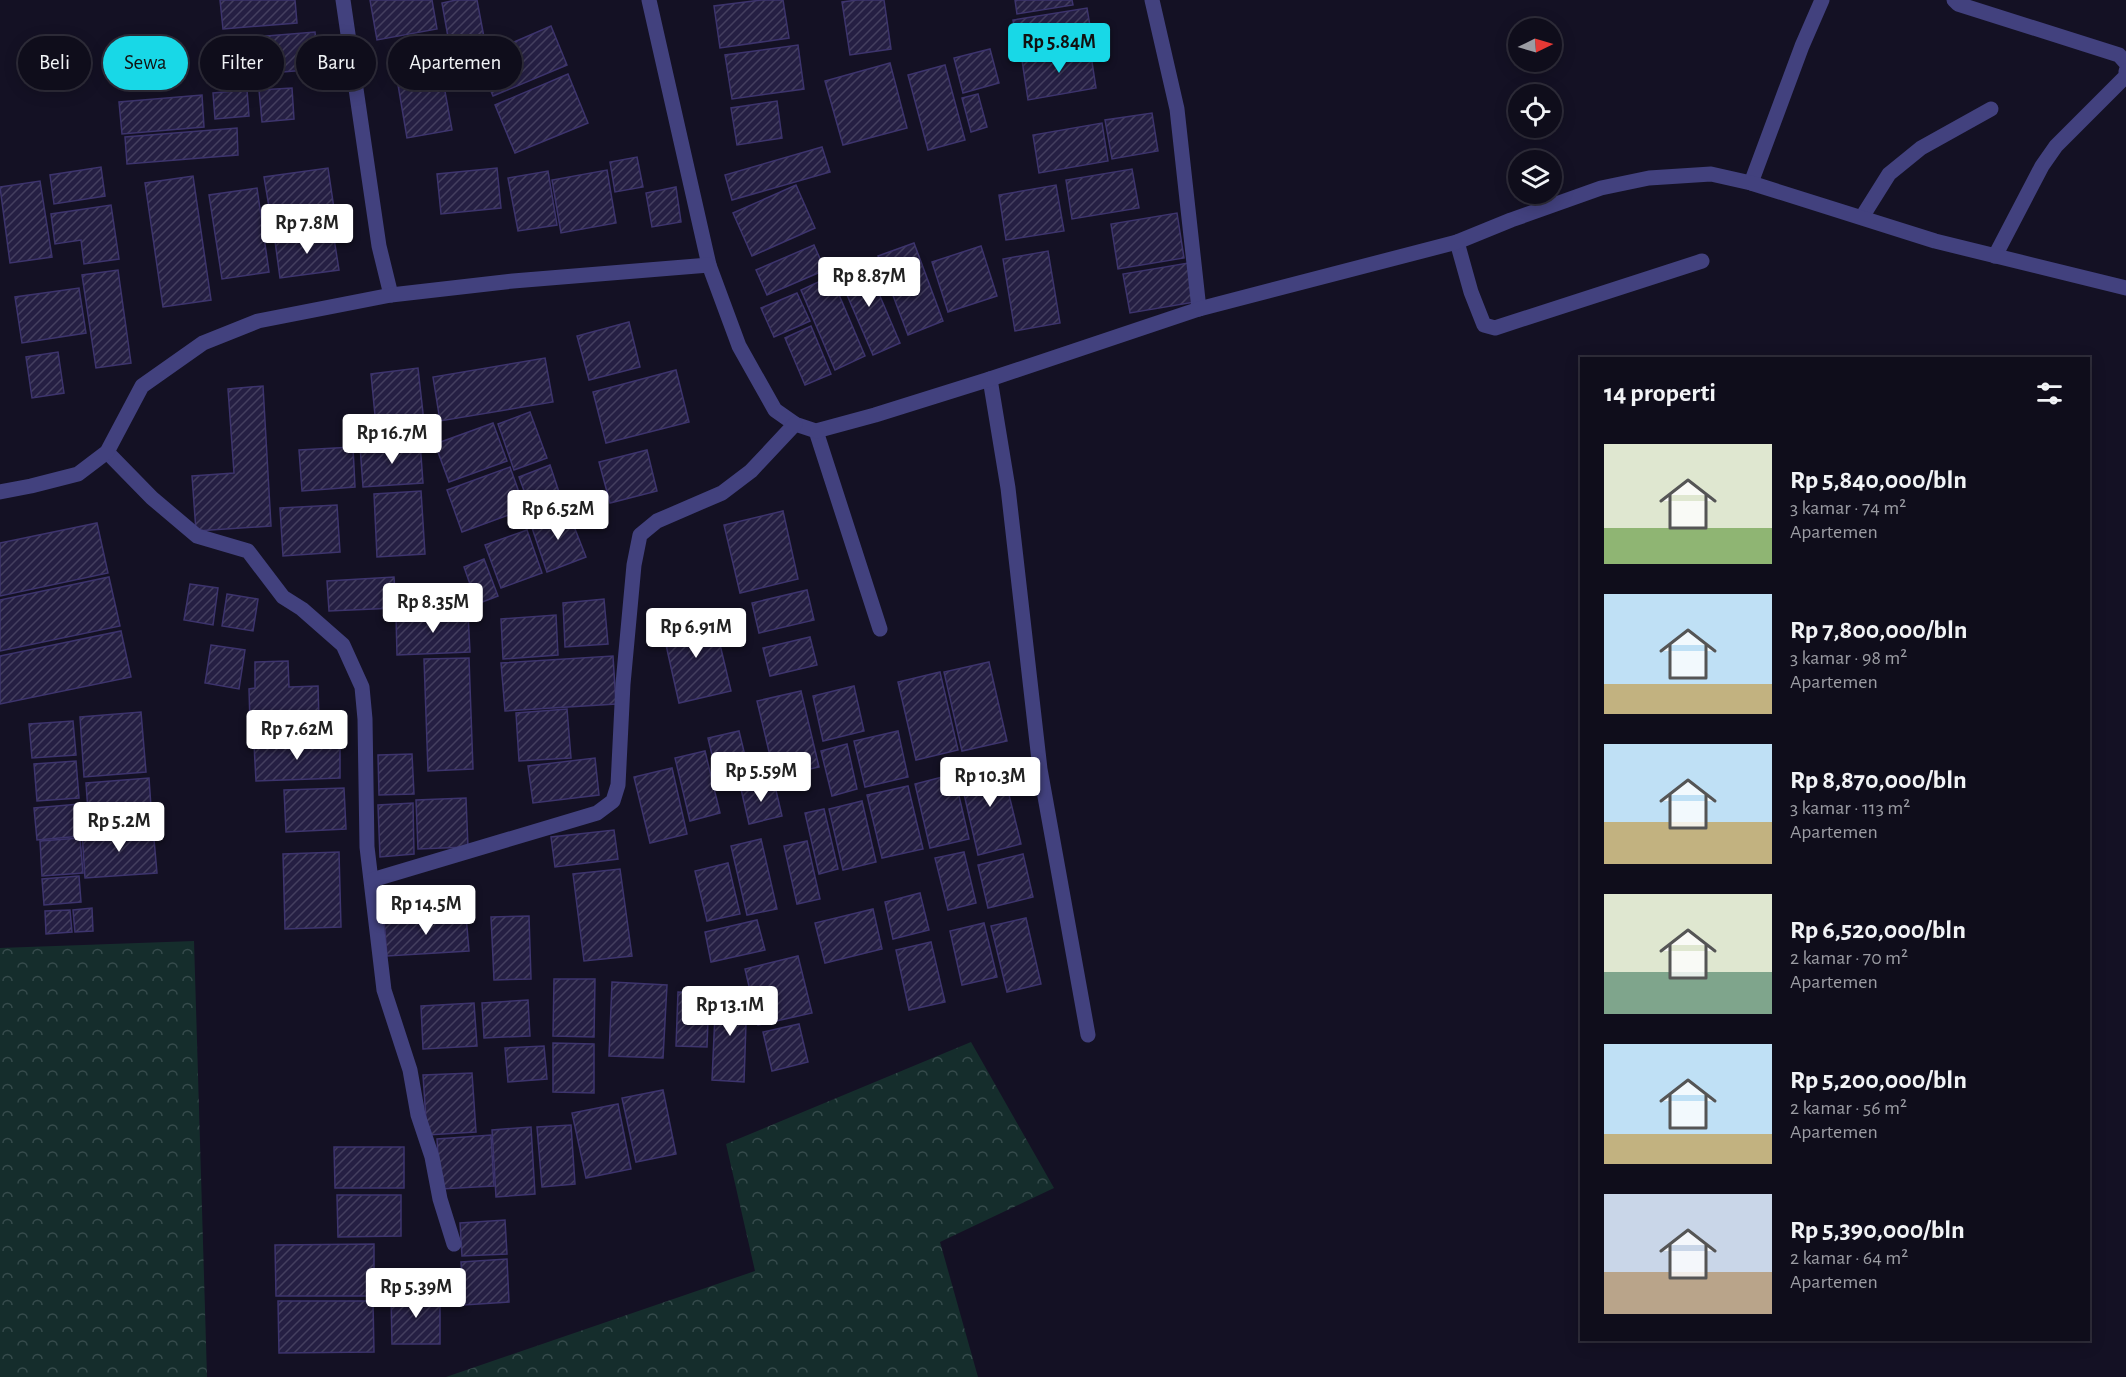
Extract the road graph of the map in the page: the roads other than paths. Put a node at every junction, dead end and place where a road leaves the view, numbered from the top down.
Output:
1 (343, 0) edge
2 (649, 0) edge
3 (1152, 0) edge
4 (1822, 0) edge
5 (1954, 0) edge
6 (2126, 63) edge
7 (2126, 71) edge
8 (1991, 109) dead end
9 (1751, 183) junction
10 (1862, 217) junction
11 (1457, 242) junction
12 (1995, 256) junction
13 (1702, 261) dead end
14 (709, 265) junction
15 (2126, 288) edge
16 (391, 296) junction
17 (1199, 309) junction
18 (990, 379) junction
19 (795, 424) junction
20 (816, 431) junction
21 (107, 452) junction
22 (0, 492) edge
23 (880, 629) dead end
24 (372, 880) junction
25 (1088, 1035) dead end
26 (454, 1244) dead end

1 - 16 street
2 - 14 street
3 - 17 street
4 - 9 street
5 - 6 street
7 - 12 street
8 - 10 street
9 - 10 street
9 - 11 street
10 - 12 street
11 - 13 street
11 - 17 street
12 - 15 street
14 - 16 street
14 - 19 street
16 - 21 street
17 - 18 street
18 - 20 street
18 - 25 street
19 - 20 street
19 - 24 street
20 - 23 street
21 - 22 street
21 - 24 street
24 - 26 street

